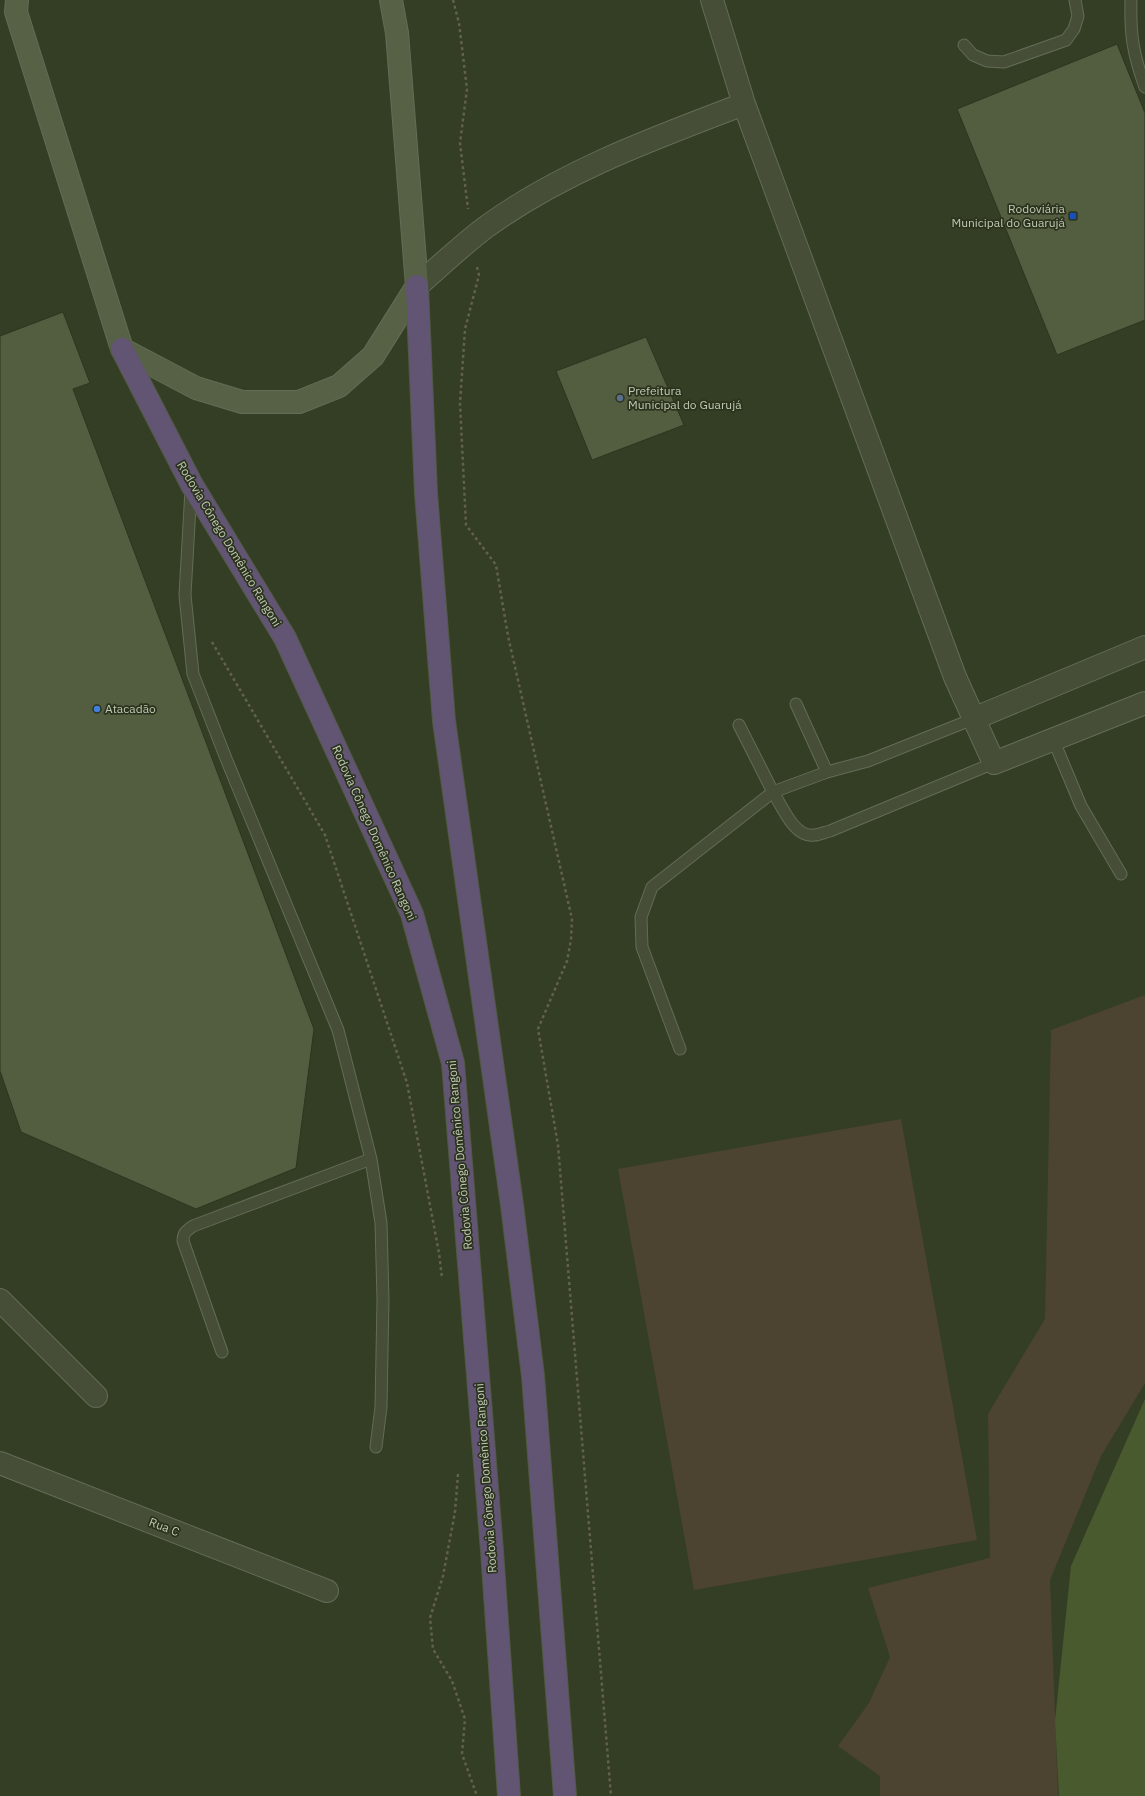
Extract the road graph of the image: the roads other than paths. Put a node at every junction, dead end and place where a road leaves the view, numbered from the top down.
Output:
1 (391, 0) edge
2 (712, 0) edge
3 (1075, 0) edge
4 (1131, 0) edge
5 (12, 4) edge
6 (964, 45) dead end
7 (1145, 87) edge
8 (744, 104) junction
9 (416, 286) junction
10 (122, 349) junction
11 (192, 485) junction
12 (1145, 647) edge
13 (1145, 702) edge
14 (796, 704) dead end
15 (973, 719) junction
16 (739, 725) dead end
17 (1053, 739) junction
18 (994, 763) junction
19 (827, 772) junction
20 (773, 792) junction
21 (1121, 874) dead end
22 (680, 1049) dead end
23 (371, 1159) junction
24 (0, 1300) edge
25 (222, 1352) dead end
26 (96, 1396) dead end
27 (376, 1447) dead end
28 (0, 1463) edge
29 (327, 1591) dead end
30 (509, 1796) edge
31 (565, 1796) edge

1 - 9 main road
2 - 8 street
3 - 6 lane
4 - 7 lane
5 - 10 main road
8 - 9 street
8 - 15 street
9 - 10 main road
9 - 31 highway
10 - 11 highway, Rodovia Cônego Domênico Rangoni
11 - 23 lane
11 - 30 highway, Rodovia Cônego Domênico Rangoni
12 - 15 street
13 - 17 street
14 - 19 lane
15 - 18 street
15 - 19 lane
16 - 20 lane
17 - 18 street
17 - 21 lane
18 - 20 lane
19 - 20 lane
20 - 22 lane
23 - 25 lane
23 - 27 lane
24 - 26 street
28 - 29 street, Rua C

